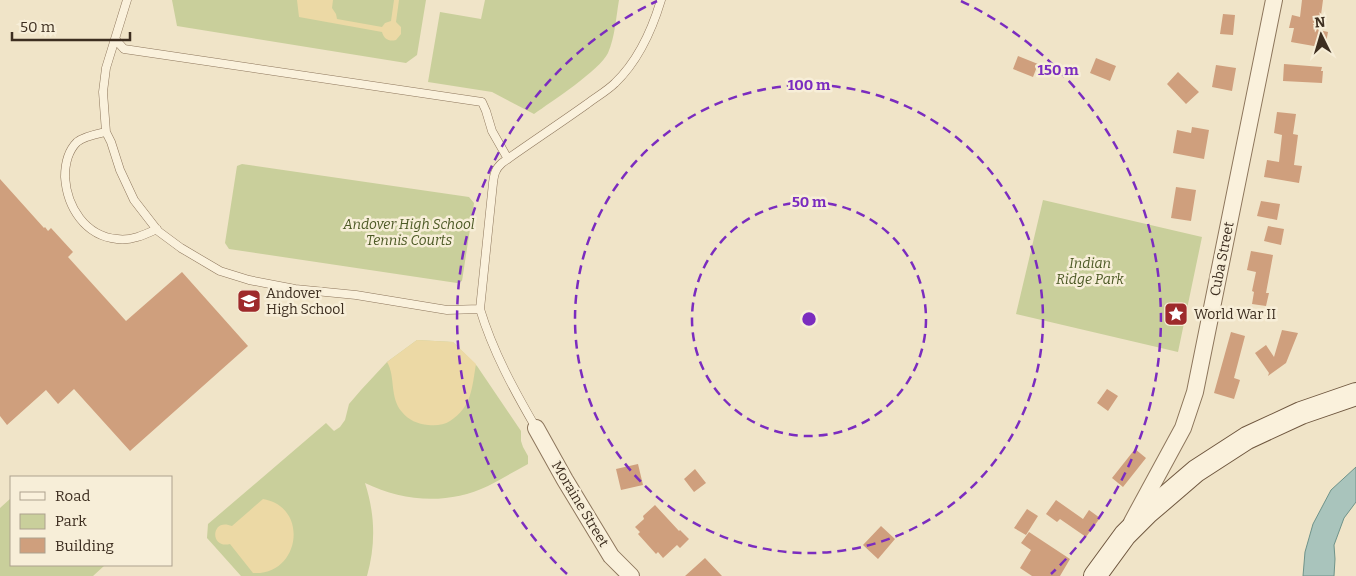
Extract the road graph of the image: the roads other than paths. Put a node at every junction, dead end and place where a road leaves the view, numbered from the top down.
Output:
1 (127, 0) edge
2 (661, 0) edge
3 (1274, 0) edge
4 (115, 39) junction
5 (106, 132) junction
6 (508, 159) junction
7 (157, 229) junction
8 (480, 309) junction
9 (1356, 394) edge
10 (536, 428) joint
11 (1125, 535) junction
12 (631, 576) edge
13 (1095, 576) edge

1 - 4 lane
2 - 6 lane
3 - 11 street, Cuba Street
4 - 5 lane
4 - 6 lane
5 - 7 lane
5 - 7 lane
6 - 8 lane
7 - 8 lane
8 - 10 lane
9 - 11 main road
10 - 12 street, Moraine Street
11 - 13 main road

